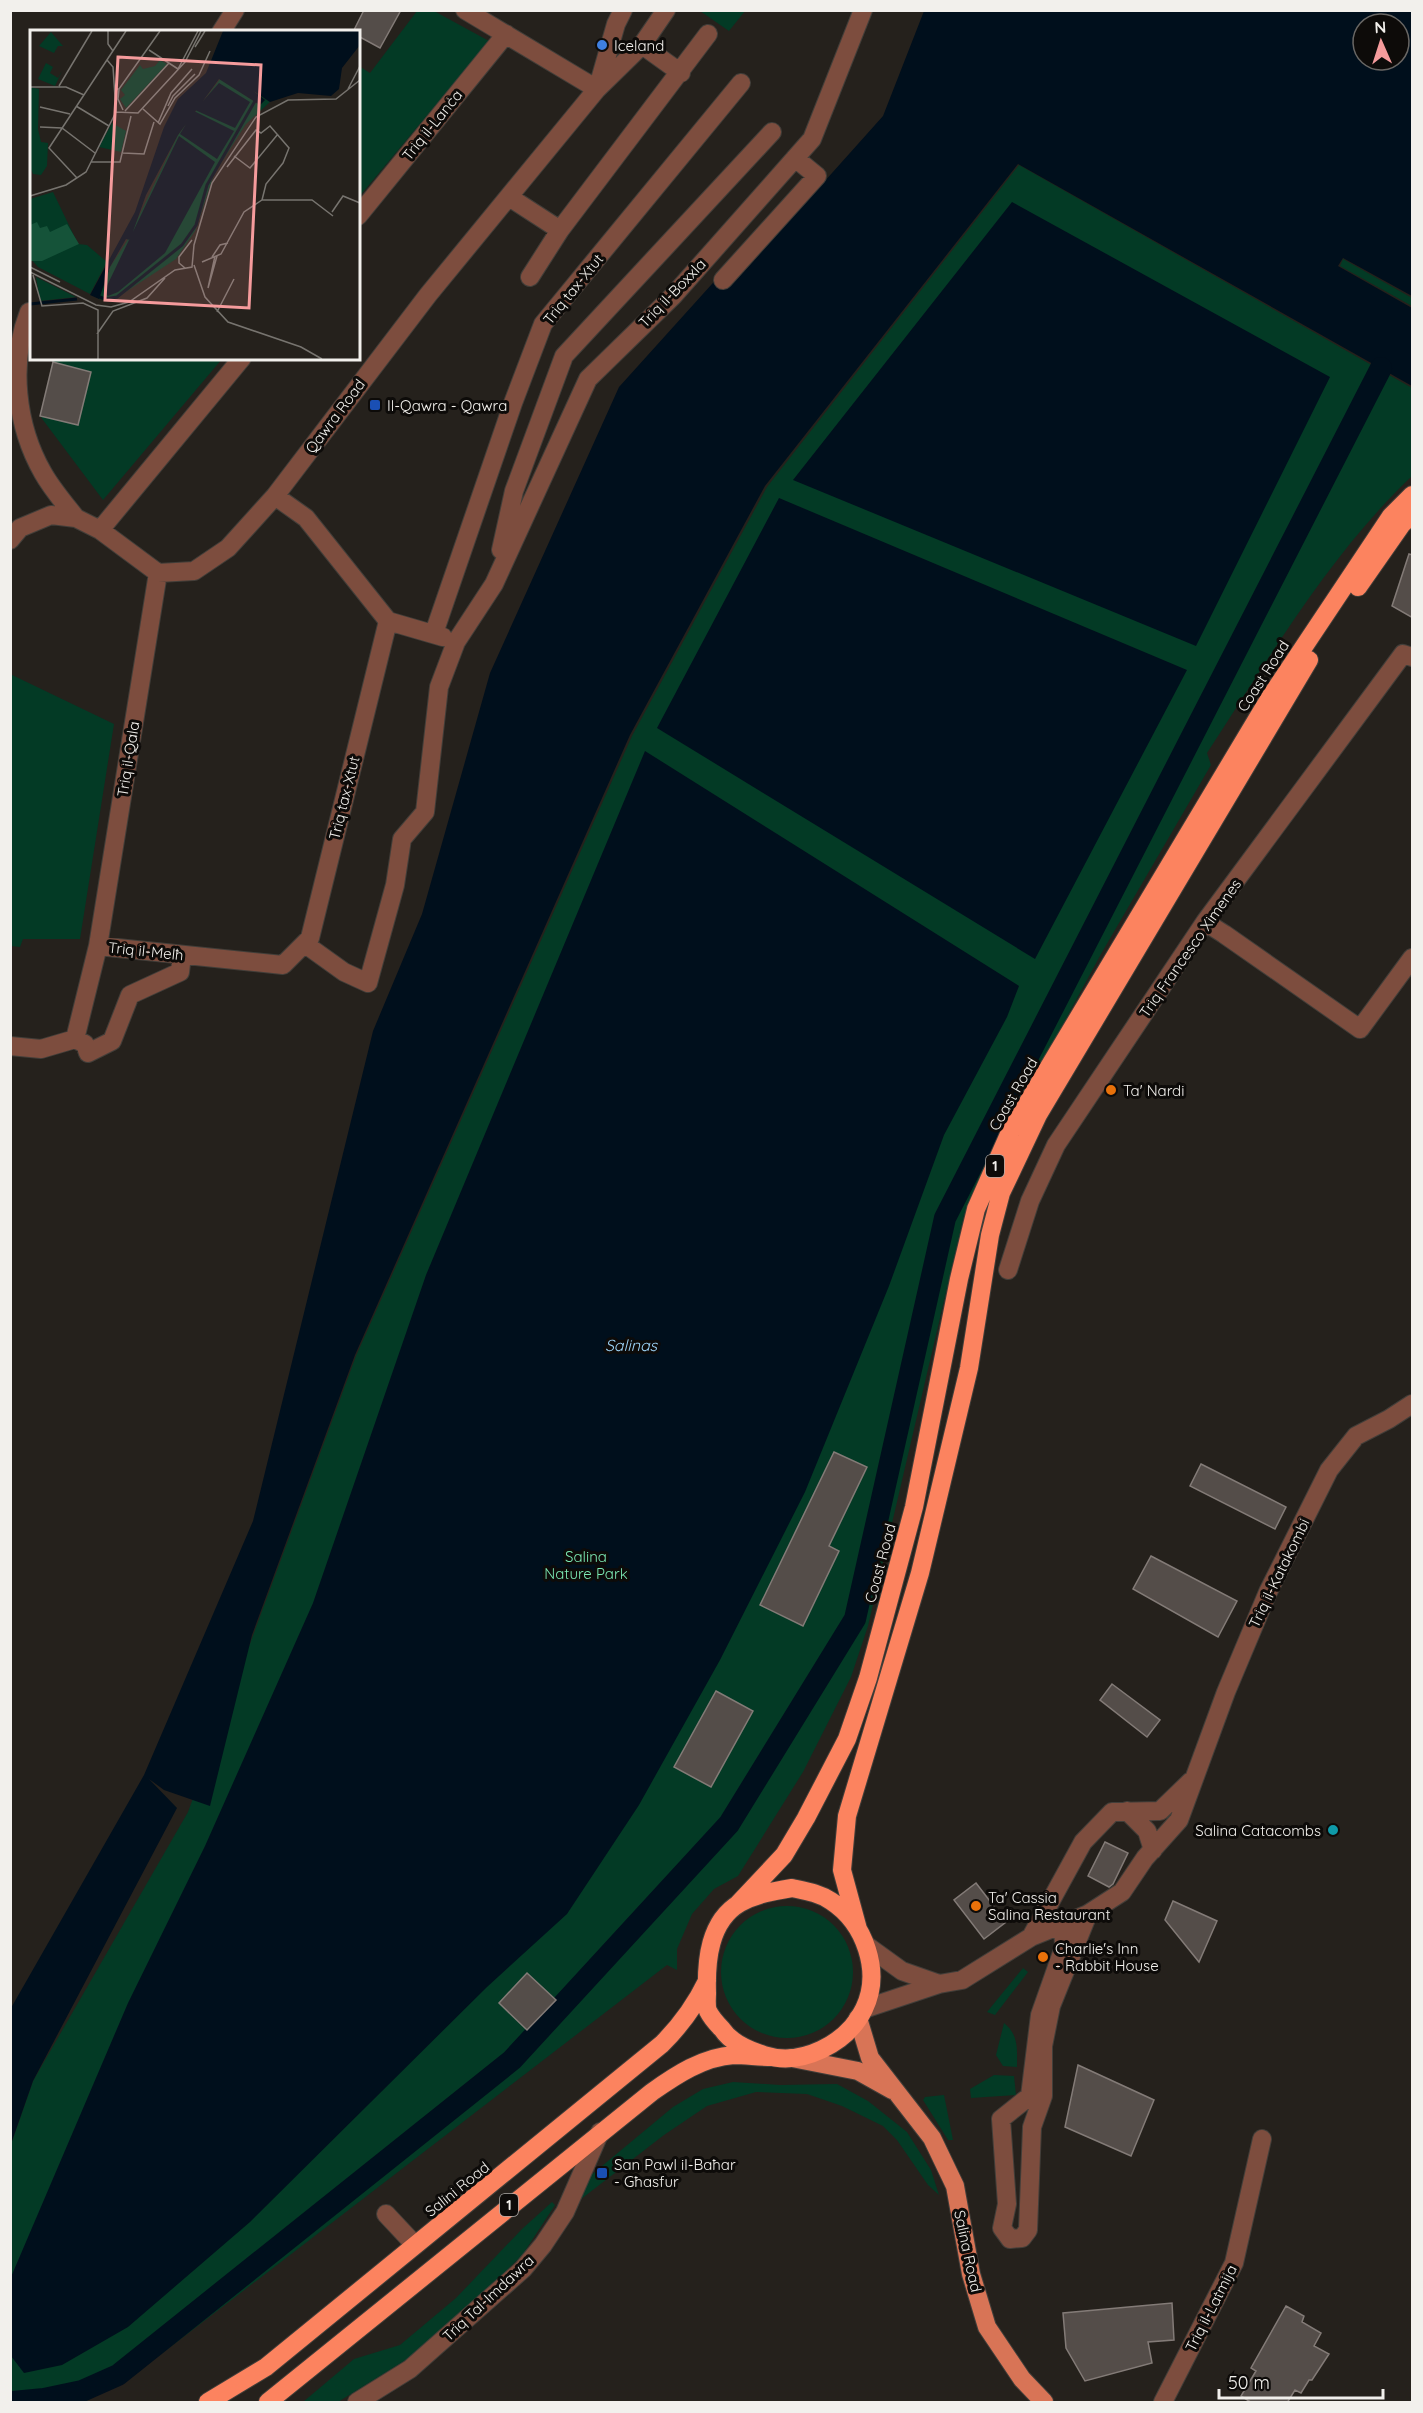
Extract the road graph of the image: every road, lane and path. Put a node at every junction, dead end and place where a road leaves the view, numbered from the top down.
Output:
1 (235, 10) edge
2 (465, 10) edge
3 (623, 10) edge
4 (666, 10) edge
5 (863, 10) edge
6 (222, 30) edge
7 (506, 34) junction
8 (708, 34) dead end
9 (642, 45) junction
10 (681, 73) junction
11 (741, 83) dead end
12 (597, 89) junction
13 (772, 132) dead end
14 (795, 158) junction
15 (509, 197) junction
16 (360, 214) edge
17 (560, 230) junction
18 (530, 277) dead end
19 (723, 280) dead end
20 (30, 310) edge
21 (10, 313) edge
22 (240, 360) edge
23 (1413, 495) edge
24 (274, 496) junction
25 (1413, 515) edge
26 (76, 518) junction
27 (100, 530) junction
28 (10, 540) edge
29 (158, 573) junction
30 (494, 584) junction
31 (388, 621) junction
32 (434, 633) junction
33 (456, 642) junction
34 (1413, 657) edge
35 (1205, 922) junction
36 (305, 944) junction
37 (98, 946) junction
38 (182, 955) junction
39 (1413, 958) edge
40 (283, 965) joint
41 (75, 1039) junction
42 (10, 1046) edge
43 (1008, 1270) dead end
44 (1413, 1404) edge
45 (1192, 1779) junction
46 (1127, 1811) junction
47 (1153, 1850) junction
48 (738, 1904) junction
49 (1088, 1914) junction
50 (1063, 1923) junction
51 (862, 1937) junction
52 (1031, 1937) junction
53 (707, 1981) junction
54 (939, 1984) junction
55 (861, 2013) junction
56 (772, 2057) junction
57 (792, 2058) junction
58 (899, 2094) junction
59 (600, 2132) junction
60 (1263, 2139) dead end
61 (386, 2214) dead end
62 (415, 2246) junction
63 (208, 2403) edge
64 (268, 2403) edge
65 (357, 2403) edge
66 (1044, 2403) edge
67 (1163, 2403) edge

1 - 6 street
2 - 7 street
3 - 12 street, Qawra Road
4 - 9 street, Qawra Road
5 - 14 street, Triq il-Boxxla
7 - 12 street
7 - 16 street, Triq il-Lanċa
8 - 10 street
9 - 10 street
9 - 12 street, Qawra Road
10 - 17 street
11 - 32 street, Triq tax-Xtut
12 - 15 street, Qawra Road
13 - 30 street, Triq il-Boxxla
14 - 19 street
14 - 30 street, Triq il-Boxxla
15 - 17 street
15 - 24 street, Qawra Road
17 - 18 street
20 - 21 street
20 - 26 street
22 - 27 street
23 - 48 highway, Coast Road / 1
24 - 29 street, Qawra Road
24 - 31 street
25 - 51 highway, Coast Road / 1
26 - 27 street
26 - 28 street
27 - 29 street
29 - 37 street, Triq il-Qala
30 - 33 street, Triq il-Boxxla
31 - 32 street
31 - 36 street, Triq tax-Xtut
32 - 33 street
33 - 36 street, Triq il-Boxxla
34 - 35 street, Triq Francesco Ximenes
35 - 39 street
35 - 43 street, Triq Francesco Ximenes
36 - 40 street, Triq tax-Xtut
37 - 38 street, Triq il-Melħ
37 - 41 street, Triq il-Melħ
38 - 40 street, Triq il-Melħ
38 - 41 street
41 - 42 street
44 - 45 street, Triq il-Katakombi
45 - 46 street, Triq il-Katakombi
45 - 47 street, Triq il-Katakombi
46 - 47 street
46 - 52 street, Triq il-Katakombi
47 - 49 street, Triq il-Katakombi
48 - 51 highway, 1
48 - 53 highway, 1
49 - 50 street, Triq il-Katakombi
49 - 50 street
50 - 52 street, Triq il-Katakombi
51 - 54 street
51 - 55 highway, 1
52 - 54 street, Triq il-Katakombi
53 - 56 highway, 1
53 - 62 highway, Salini Road / 1
54 - 55 street, Triq il-Katakombi
55 - 57 highway, 1
55 - 58 main road, Salina Road
56 - 57 highway, 1
56 - 59 highway, 1
57 - 58 main road, Salina Road
58 - 66 main road, Salina Road
59 - 64 highway, 1
59 - 65 street, Triq Tal-Imdawra
60 - 67 street, Triq il-Latmija
61 - 62 street
62 - 63 highway, Salini Road / 1

